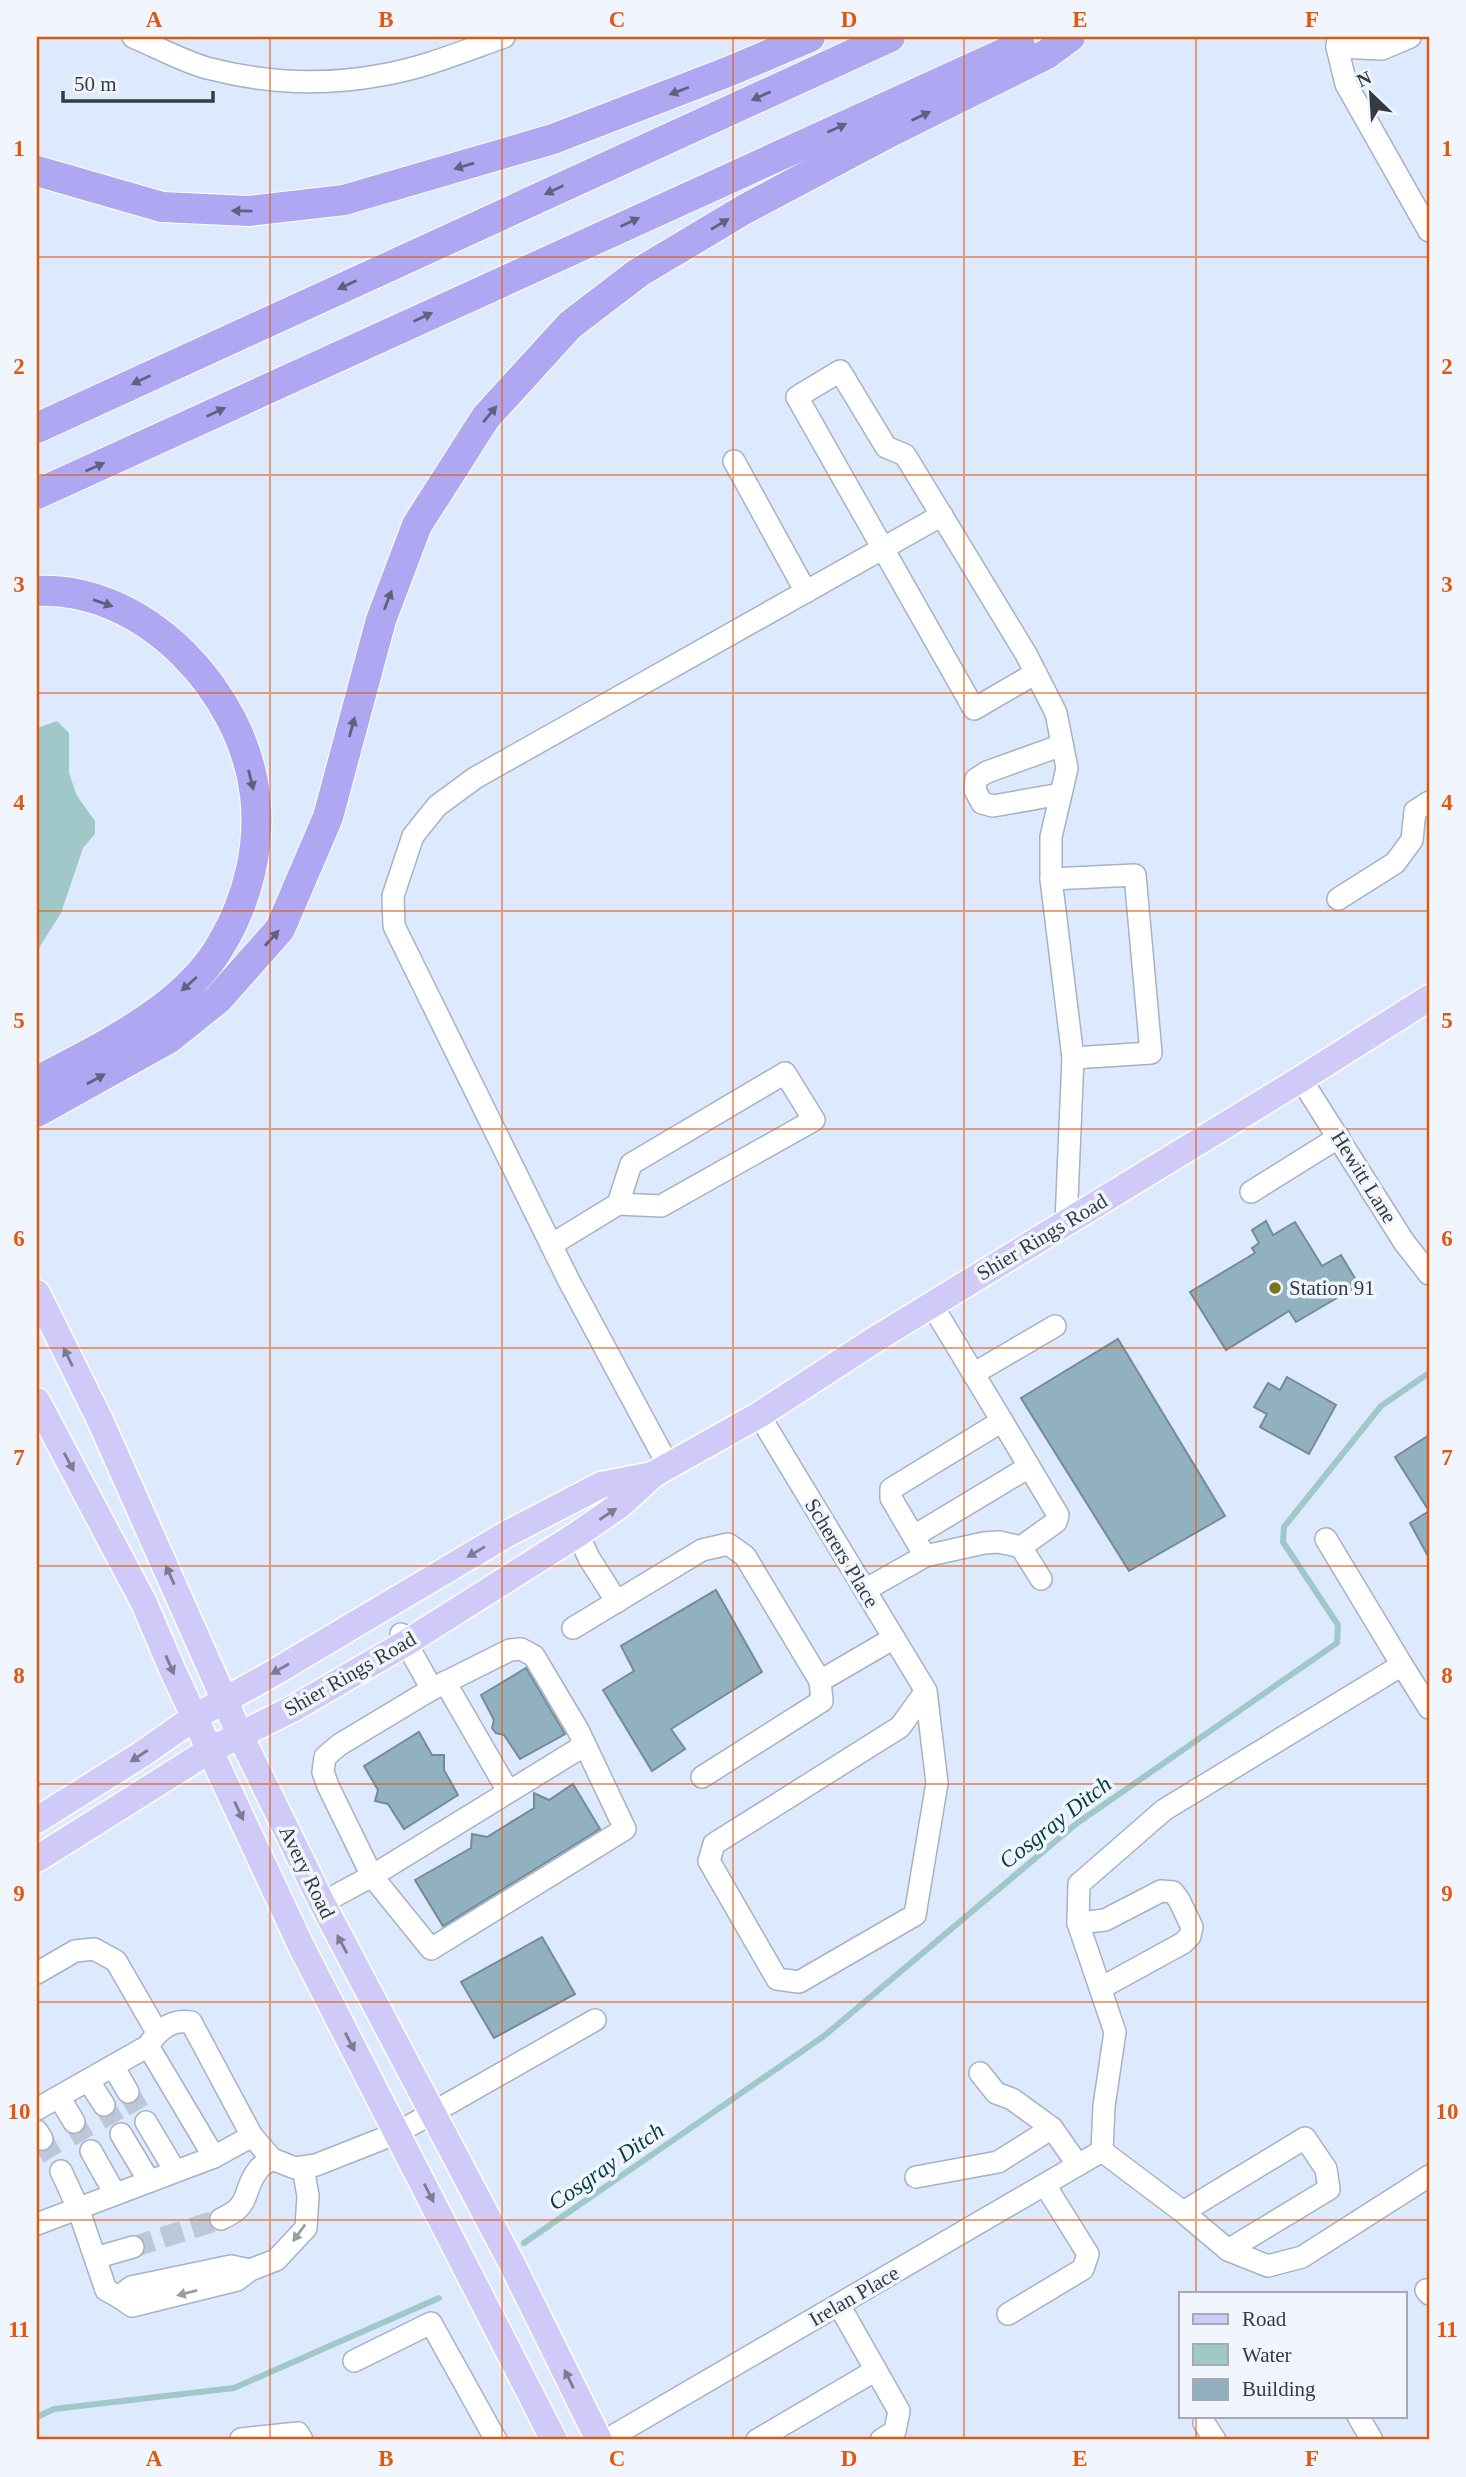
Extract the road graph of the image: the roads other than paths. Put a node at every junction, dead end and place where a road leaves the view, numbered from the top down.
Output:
1 (133, 37) edge
2 (504, 37) edge
3 (810, 37) edge
4 (890, 37) edge
5 (1039, 37) edge
6 (1070, 37) edge
7 (1410, 37) edge
8 (1337, 42) edge
9 (37, 171) edge
10 (1429, 231) edge
11 (37, 428) edge
12 (734, 460) dead end
13 (37, 494) edge
14 (942, 515) junction
15 (883, 549) junction
16 (37, 591) edge
17 (806, 592) junction
18 (1036, 673) junction
19 (1062, 745) junction
20 (1061, 794) junction
21 (1429, 802) edge
22 (1051, 879) junction
23 (1338, 899) dead end
24 (1429, 998) edge
25 (1073, 1058) junction
26 (1301, 1079) junction
27 (37, 1081) edge
28 (37, 1112) edge
29 (1339, 1137) junction
30 (1251, 1192) dead end
31 (618, 1204) junction
32 (1066, 1222) junction
33 (551, 1245) junction
34 (1429, 1274) edge
35 (37, 1293) edge
36 (932, 1305) junction
37 (1055, 1326) dead end
38 (973, 1374) junction
39 (37, 1401) edge
40 (759, 1415) junction
41 (1002, 1421) junction
42 (1029, 1467) junction
43 (661, 1471) junction
44 (536, 1519) junction
45 (578, 1534) junction
46 (914, 1536) junction
47 (1326, 1539) dead end
48 (1021, 1548) junction
49 (925, 1556) junction
50 (1041, 1579) dead end
51 (865, 1590) junction
52 (617, 1602) junction
53 (573, 1628) dead end
54 (404, 1638) junction
55 (894, 1638) junction
56 (1402, 1665) junction
57 (820, 1681) junction
58 (439, 1686) junction
59 (926, 1691) junction
60 (225, 1699) junction
61 (1429, 1708) edge
62 (195, 1717) junction
63 (238, 1731) junction
64 (585, 1745) junction
65 (210, 1750) junction
66 (702, 1777) dead end
67 (508, 1791) junction
68 (37, 1820) edge
69 (37, 1859) edge
70 (372, 1876) junction
71 (321, 1903) junction
72 (1078, 1923) junction
73 (37, 1973) edge
74 (1101, 1988) junction
75 (595, 2020) dead end
76 (152, 2039) junction
77 (113, 2066) junction
78 (980, 2073) dead end
79 (88, 2080) junction
80 (128, 2092) tunnel mouth
81 (59, 2097) junction
82 (104, 2105) tunnel mouth
83 (37, 2109) edge
84 (432, 2114) junction
85 (74, 2122) tunnel mouth
86 (146, 2122) tunnel mouth
87 (1052, 2128) junction
88 (397, 2133) junction
89 (121, 2134) tunnel mouth
90 (252, 2136) junction
91 (91, 2151) tunnel mouth
92 (1102, 2151) junction
93 (214, 2157) junction
94 (272, 2159) junction
95 (1078, 2165) junction
96 (303, 2167) junction
97 (61, 2171) tunnel mouth
98 (175, 2171) junction
99 (1429, 2176) edge
100 (916, 2177) dead end
101 (149, 2181) junction
102 (1045, 2185) junction
103 (115, 2194) junction
104 (78, 2208) junction
105 (1183, 2212) junction
106 (221, 2219) tunnel mouth
107 (37, 2224) edge
108 (134, 2247) tunnel mouth
109 (1228, 2250) junction
110 (95, 2258) junction
111 (839, 2305) junction
112 (1008, 2314) dead end
113 (354, 2361) dead end
114 (876, 2370) junction
115 (1359, 2418) edge
116 (242, 2440) edge
117 (302, 2440) edge
118 (496, 2440) edge
119 (554, 2440) edge
120 (599, 2440) edge
121 (606, 2440) edge
122 (757, 2440) edge
123 (881, 2440) edge
124 (1372, 2440) edge

1 - 2 street
3 -> 9 highway
4 -> 11 highway
13 -> 5 highway
28 -> 6 highway
7 - 8 street
8 - 10 street
12 - 17 street
14 - 15 street
14 - 15 street
14 - 18 street
15 - 17 street
15 - 18 street
16 -> 27 highway
17 - 33 street
18 - 19 street
19 - 20 street
19 - 20 street
20 - 22 street
21 - 23 street
22 - 25 street
22 - 25 street
24 - 26 main road, Shier Rings Road
25 - 32 street
26 - 29 street, Hewitt Lane
26 - 32 main road, Shier Rings Road
29 - 30 street
29 - 34 street, Hewitt Lane
31 - 31 street
31 - 33 street
32 - 36 main road, Shier Rings Road
33 - 43 street
60 -> 35 main road, Avery Road
36 - 38 street
36 - 40 main road, Shier Rings Road
37 - 38 street
38 - 41 street
39 -> 62 main road, Avery Road
40 - 43 main road, Shier Rings Road
40 - 51 street, Scherers Place
41 - 42 street
41 - 46 street
42 - 46 street
42 - 48 street
43 - 44 main road, Shier Rings Road
45 -> 43 main road, Shier Rings Road
44 - 54 main road
44 -> 60 main road, Shier Rings Road
45 - 52 street
45 - 54 main road, Shier Rings Road
46 - 49 street
47 - 56 street
48 - 49 street
48 - 50 street
49 - 51 street
51 - 55 street, Scherers Place
52 - 53 street
52 - 57 street
54 - 58 street
54 - 63 main road, Shier Rings Road
55 - 57 street
55 - 59 street, Scherers Place
56 - 61 street
56 - 72 street
57 - 66 street
58 - 64 street
58 - 67 street
58 - 70 street
59 - 59 street
60 - 62 main road, Shier Rings Road
60 - 63 main road, Avery Road
62 - 65 main road, Avery Road
62 -> 68 main road, Shier Rings Road
63 - 65 main road, Shier Rings Road
63 - 71 main road, Avery Road
64 - 67 street
64 - 70 street
65 - 69 main road, Shier Rings Road
65 -> 88 main road, Avery Road
67 - 70 street
70 - 71 street
84 -> 71 main road, Avery Road
72 - 74 street
72 - 74 street
73 - 76 street
74 - 92 street
75 - 84 street
76 - 77 street
76 - 90 street
76 - 93 street
77 - 79 street
77 - 80 street
78 - 87 street
79 - 81 street
79 - 82 street
81 - 83 street
81 - 85 street
84 - 88 street
120 -> 84 main road, Avery Road
86 - 98 street
87 - 95 street
87 - 100 street
88 - 96 street
88 -> 119 main road, Avery Road
89 - 101 street
90 - 93 street
90 - 94 street
91 - 103 street
92 - 95 street, Irelan Place
92 - 105 street
93 - 98 street
94 - 96 street
94 - 106 street
95 - 102 street, Irelan Place
96 -> 110 street
97 - 104 street
98 - 101 street
99 - 109 street
101 - 103 street
102 - 111 street, Irelan Place
102 - 112 street
103 - 104 street
104 - 107 street
104 - 110 street
105 - 109 street
105 - 109 street
108 - 110 street
111 - 114 street
111 - 121 street, Irelan Place
113 - 118 street
114 - 122 street
114 - 123 street
115 - 124 street
116 - 117 street

